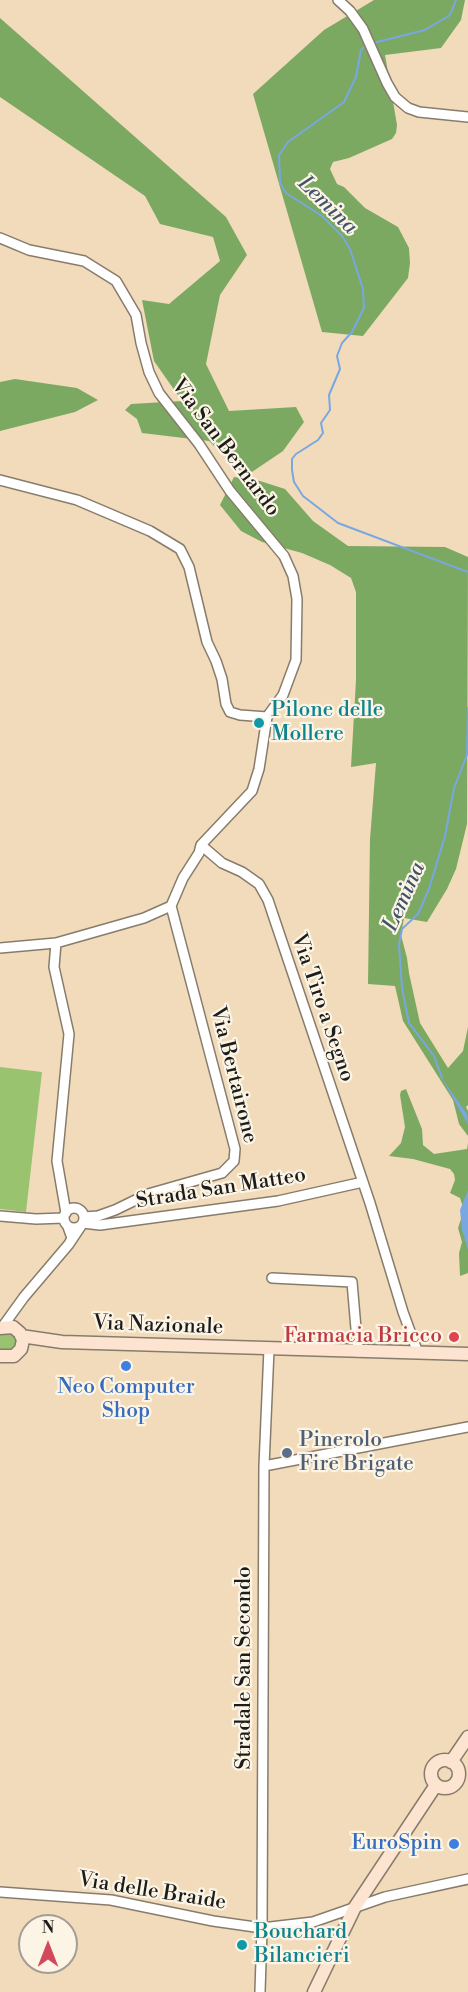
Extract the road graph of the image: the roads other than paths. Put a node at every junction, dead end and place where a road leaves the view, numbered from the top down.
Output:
1 (338, 0) edge
2 (468, 117) edge
3 (0, 238) edge
4 (0, 480) edge
5 (267, 717) junction
6 (201, 845) junction
7 (171, 906) junction
8 (56, 943) junction
9 (0, 948) edge
10 (363, 1182) junction
11 (0, 1216) edge
12 (66, 1219) junction
13 (82, 1222) junction
14 (69, 1245) junction
15 (272, 1278) dead end
16 (20, 1303) junction
17 (2, 1327) edge
18 (20, 1333) junction
19 (46, 1340) junction
20 (21, 1349) junction
21 (269, 1349) junction
22 (358, 1352) junction
23 (418, 1353) junction
24 (468, 1354) edge
25 (2, 1359) edge
26 (468, 1427) edge
27 (264, 1466) junction
28 (468, 1737) edge
29 (451, 1762) junction
30 (436, 1785) junction
31 (468, 1879) edge
32 (0, 1892) edge
33 (354, 1907) junction
34 (262, 1928) junction
35 (260, 1991) edge
36 (314, 1992) edge

1 - 2 street
3 - 5 street, Via San Bernardo
4 - 5 street
5 - 6 street
6 - 7 street
6 - 10 street, Via Tiro a Segno
7 - 8 street
7 - 13 street, Via Bertairone
8 - 9 street
8 - 12 street
10 - 13 street, Strada San Matteo
10 - 23 street, Via Tiro a Segno
11 - 12 street
12 - 13 street
12 - 13 street
12 - 14 street
13 - 14 street
14 - 16 street
15 - 22 street
16 - 17 street
16 - 18 street
17 - 18 main road, Via Nazionale
18 - 19 main road, Via Nazionale
18 - 20 main road
19 - 20 main road, Via Nazionale
19 - 21 main road, Via Nazionale
20 - 25 main road, Via Nazionale
21 - 22 main road, Via Nazionale
21 - 27 street, Stradale San Secondo
22 - 23 main road, Via Nazionale
23 - 24 main road, Via Nazionale
26 - 27 street
27 - 34 street, Stradale San Secondo
28 - 29 main road
29 - 30 main road
29 - 30 main road
30 - 33 main road
31 - 33 street, Via delle Braide
32 - 34 street, Via delle Braide
33 - 34 street, Via delle Braide
33 - 36 main road
34 - 35 street, Stradale San Secondo

